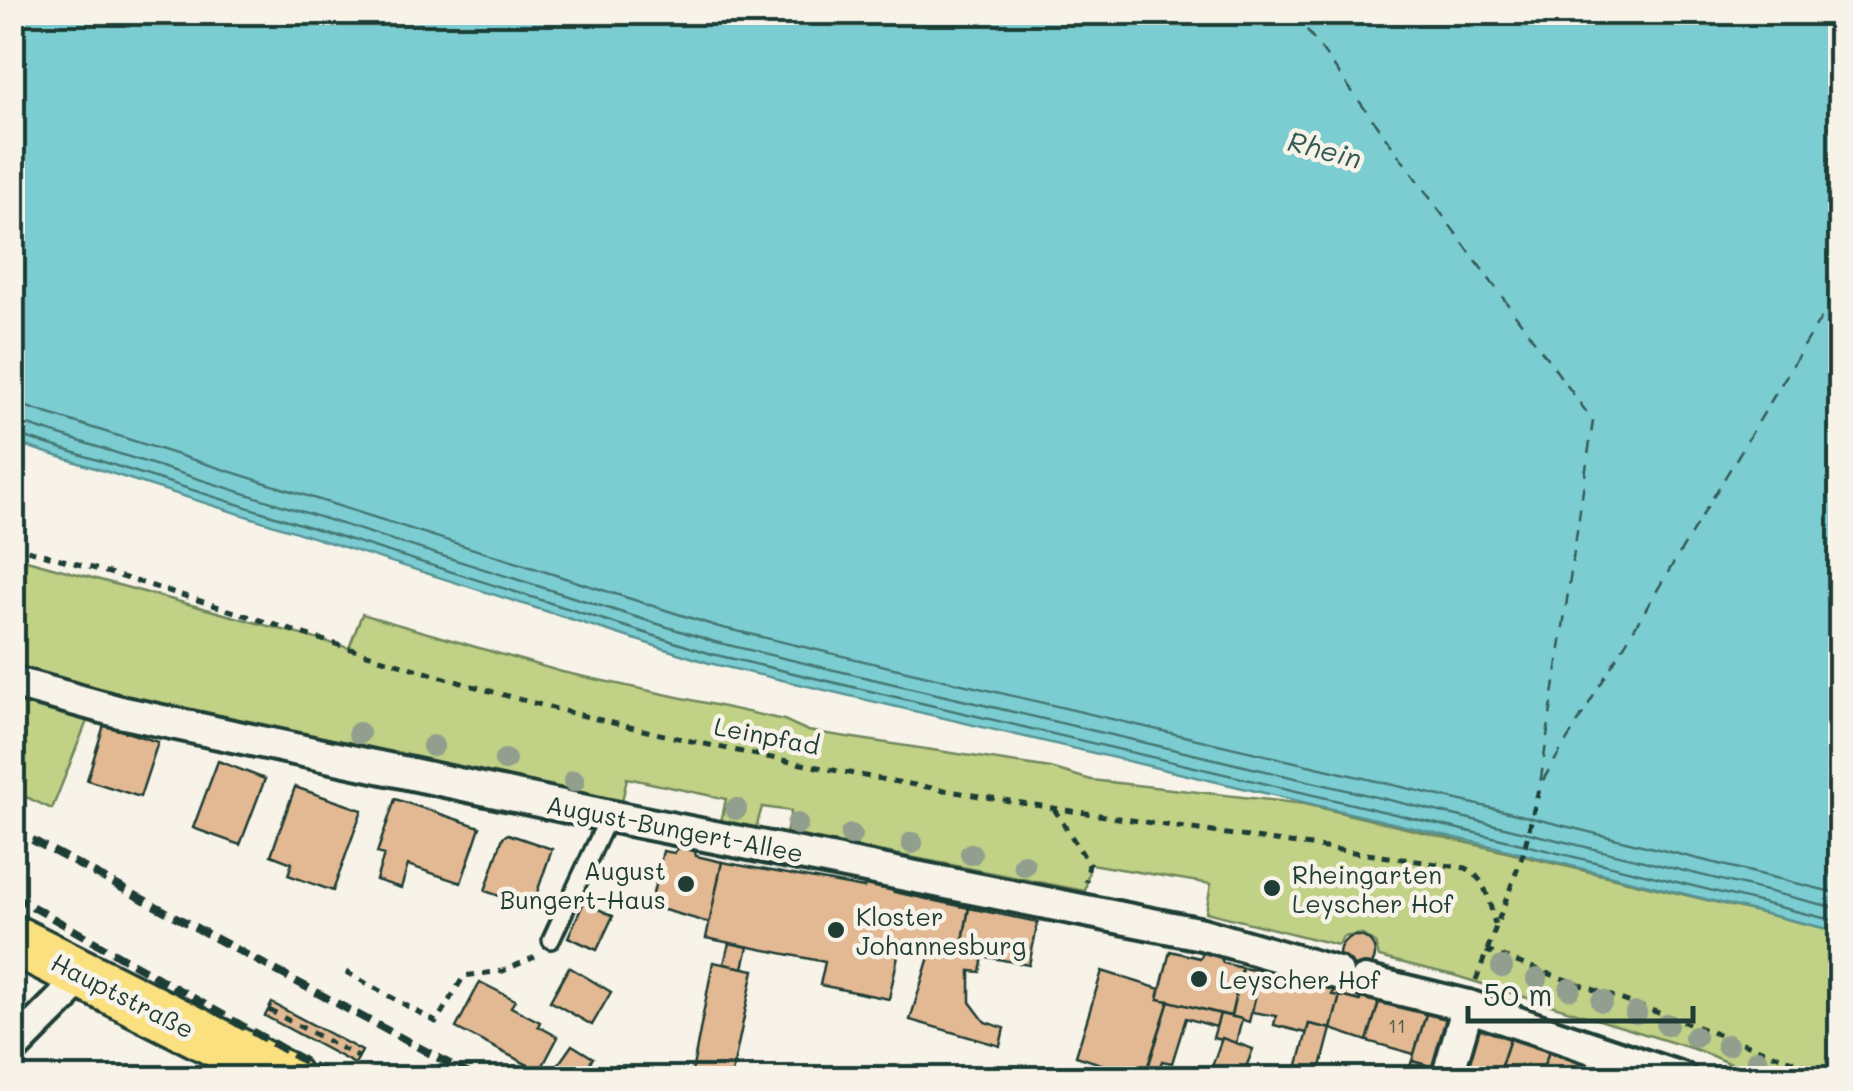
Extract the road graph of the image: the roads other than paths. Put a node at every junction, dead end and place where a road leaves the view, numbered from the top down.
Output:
1 (12, 682) edge
2 (609, 816) junction
3 (12, 939) edge
4 (551, 940) road end
5 (78, 973) junction
6 (1468, 1006) junction
7 (12, 1049) edge
8 (286, 1078) edge
9 (1447, 1078) edge
10 (1681, 1078) edge

1 - 2 street, August-Bungert-Allee
2 - 4 lane
2 - 6 street, August-Bungert-Allee
3 - 5 main road, Hauptstraße
5 - 7 street
5 - 8 main road, Hauptstraße
6 - 9 street
6 - 10 street, August-Bungert-Allee

